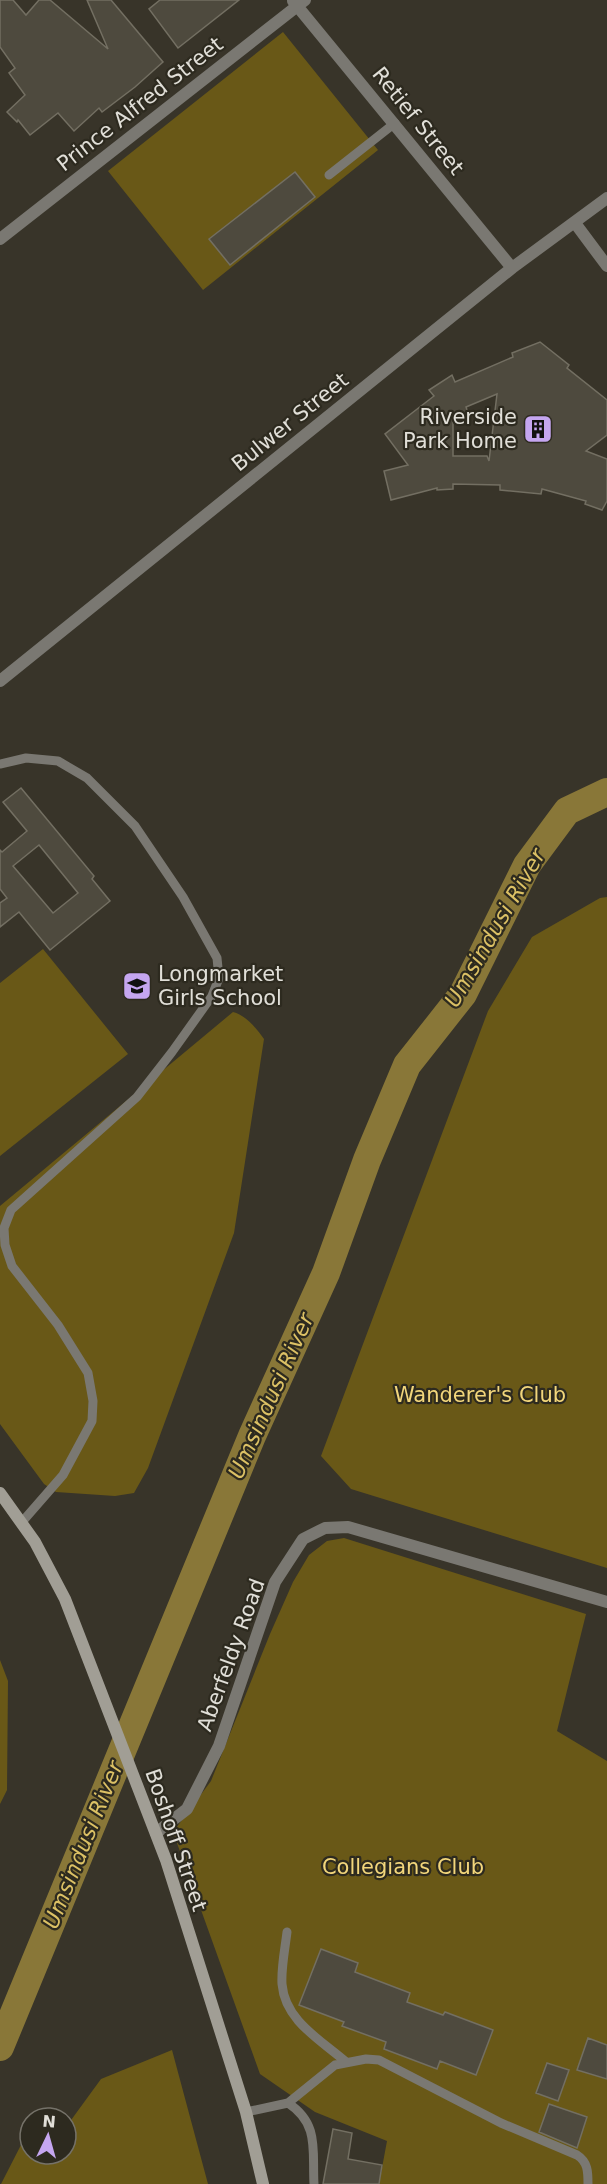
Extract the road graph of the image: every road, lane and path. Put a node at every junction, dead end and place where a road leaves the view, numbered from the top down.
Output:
1 (298, 2) edge
2 (395, 123) junction
3 (328, 175) dead end
4 (607, 198) edge
5 (575, 223) junction
6 (0, 239) edge
7 (607, 266) edge
8 (512, 268) junction
9 (0, 681) edge
10 (0, 764) edge
11 (0, 1493) edge
12 (22, 1522) junction
13 (607, 1602) edge
14 (156, 1833) junction
15 (286, 1932) dead end
16 (346, 2062) junction
17 (288, 2103) junction
18 (246, 2112) junction
19 (263, 2184) edge
20 (314, 2184) edge
21 (588, 2184) edge

1 - 2 street, Retief Street
1 - 6 street, Prince Alfred Street
2 - 3 lane
2 - 8 street, Retief Street
4 - 5 street, Bulwer Street
5 - 7 street
5 - 8 street, Bulwer Street
8 - 9 street, Bulwer Street
10 - 12 lane
11 - 12 main road, Boshoff Street
12 - 14 main road, Boshoff Street
13 - 14 street, Aberfeldy Road
14 - 18 main road, Boshoff Street
15 - 16 lane
16 - 17 lane
16 - 21 lane
17 - 18 lane
17 - 20 lane
18 - 19 main road, Boshoff Street

